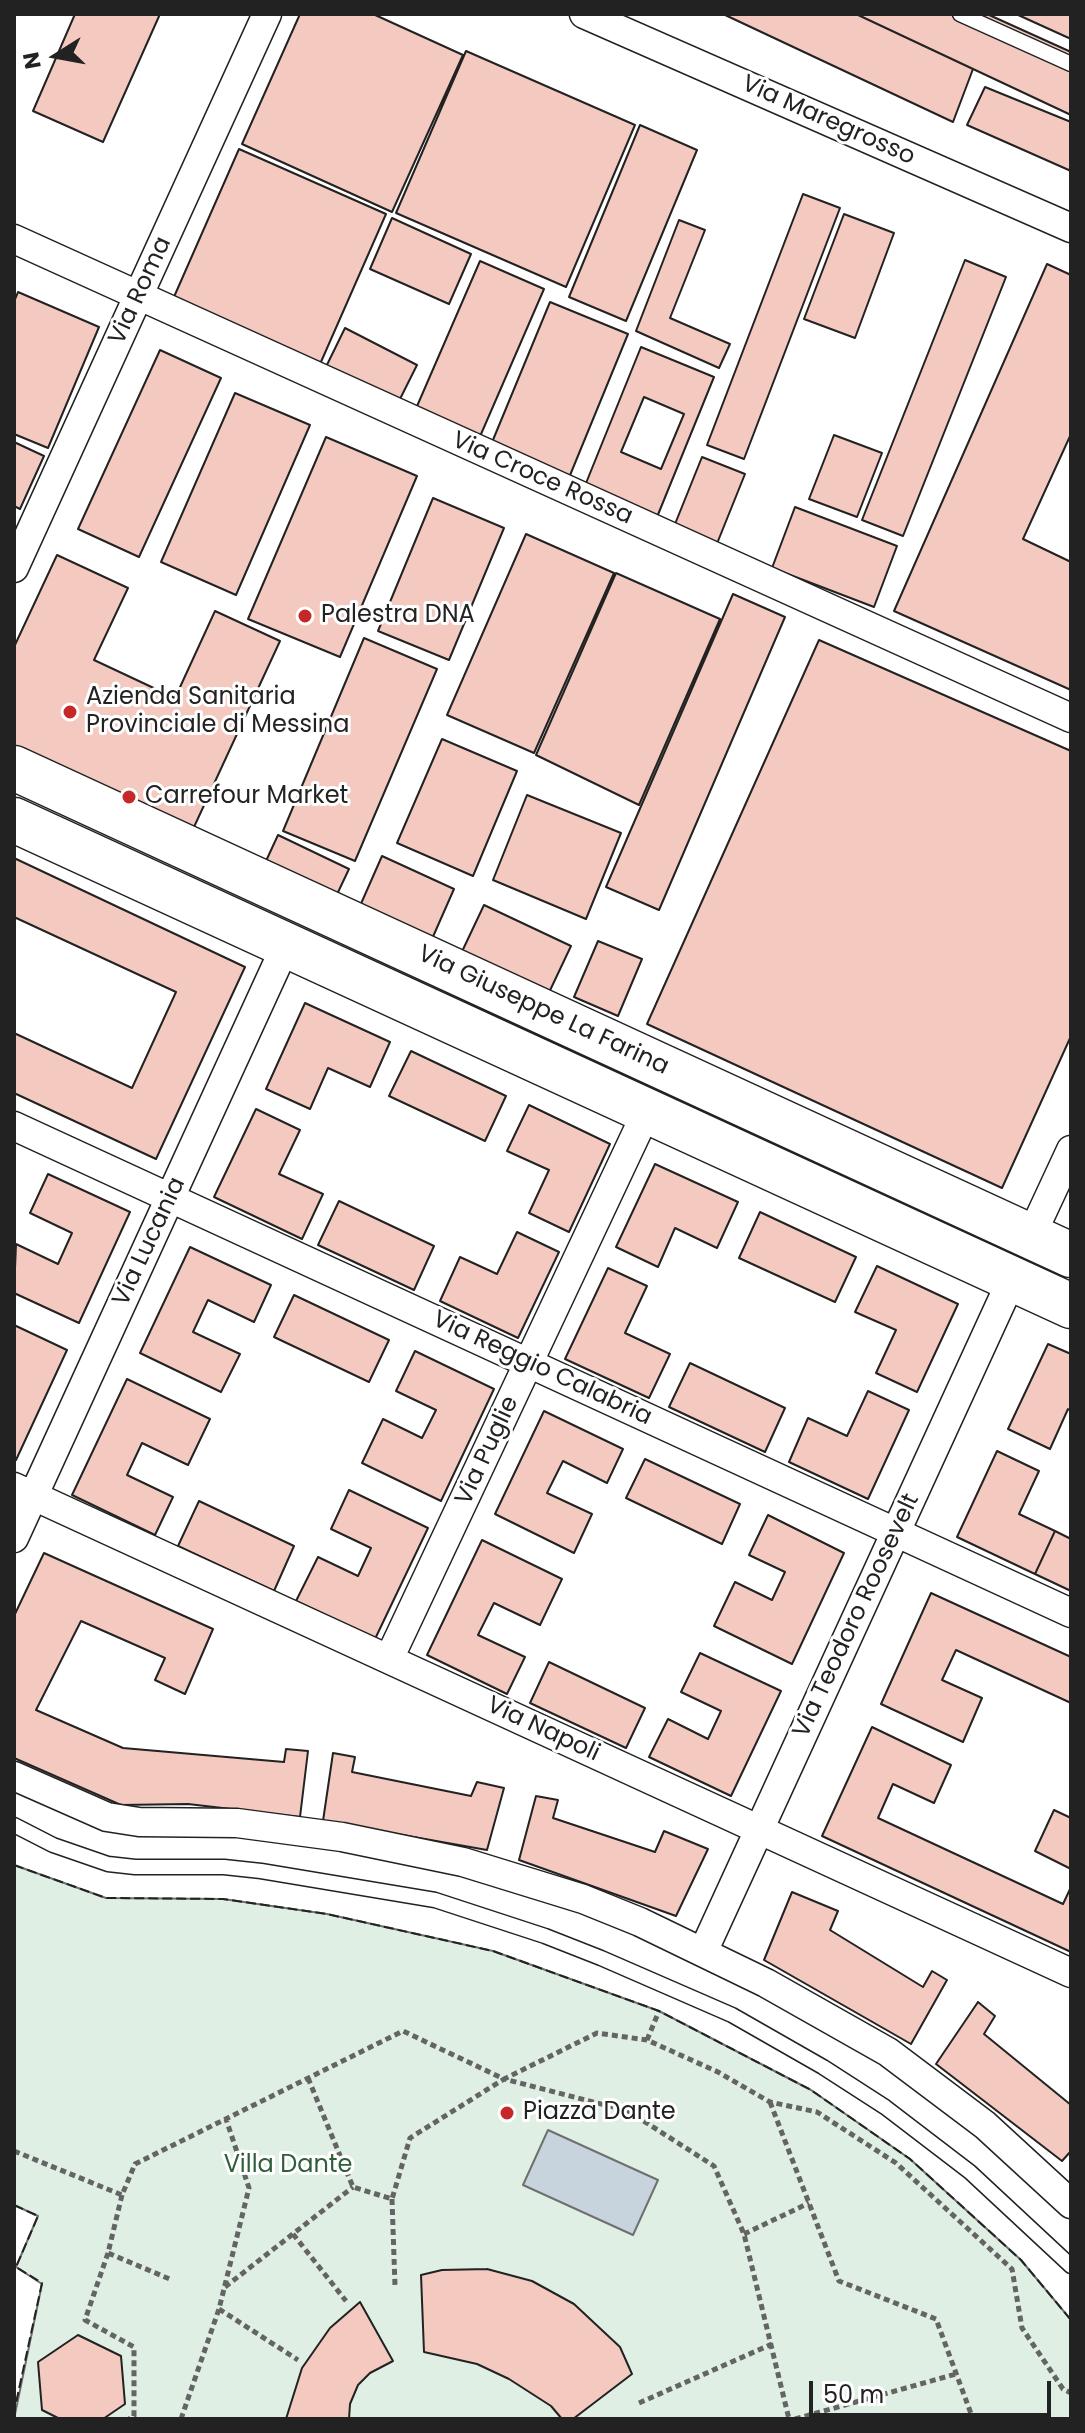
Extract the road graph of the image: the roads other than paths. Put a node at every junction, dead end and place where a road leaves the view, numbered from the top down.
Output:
1 (267, 14) edge
2 (584, 14) edge
3 (960, 14) edge
4 (1071, 64) edge
5 (1071, 228) edge
6 (14, 239) edge
7 (139, 297) junction
8 (14, 568) edge
9 (1071, 718) edge
10 (14, 768) edge
11 (14, 820) edge
12 (286, 945) junction
13 (647, 1111) junction
14 (14, 1126) edge
15 (1071, 1150) edge
16 (170, 1198) junction
17 (1031, 1236) junction
18 (1071, 1255) edge
19 (1012, 1279) junction
20 (1071, 1306) edge
21 (529, 1363) junction
22 (24, 1492) edge
23 (896, 1532) junction
24 (14, 1538) edge
25 (1071, 1613) edge
26 (389, 1659) junction
27 (14, 1776) edge
28 (14, 1825) edge
29 (759, 1829) junction
30 (703, 1952) junction
31 (1071, 1973) edge
32 (1071, 2204) edge
33 (1071, 2266) edge

1 - 7 street, Via Roma
2 - 5 street, Via Maregrosso
3 - 4 lane
6 - 7 street, Via Croce Rossa
7 - 8 street, Via Roma
7 - 9 street, Via Croce Rossa
10 - 17 main road, Via Giuseppe La Farina
11 - 12 main road, Via Giuseppe La Farina
12 - 13 main road, Via Giuseppe La Farina
12 - 16 street, Via Lucania
13 - 19 main road, Via Giuseppe La Farina
13 - 21 street, Via Puglie
14 - 16 street, Via Reggio Calabria
15 - 17 street
16 - 21 street, Via Reggio Calabria
16 - 22 street, Via Lucania
17 - 18 main road, Via Giuseppe La Farina
19 - 20 main road, Via Giuseppe La Farina
19 - 23 street, Via Teodoro Roosevelt
21 - 23 street, Via Reggio Calabria
21 - 26 street, Via Puglie
22 - 24 street, Via Lucania
22 - 26 street, Via Napoli
23 - 25 street, Via Reggio Calabria
23 - 29 street, Via Teodoro Roosevelt
26 - 29 street, Via Napoli
27 - 30 street
28 - 33 lane
29 - 30 street, Via Teodoro Roosevelt
29 - 31 street, Via Napoli
30 - 32 street

